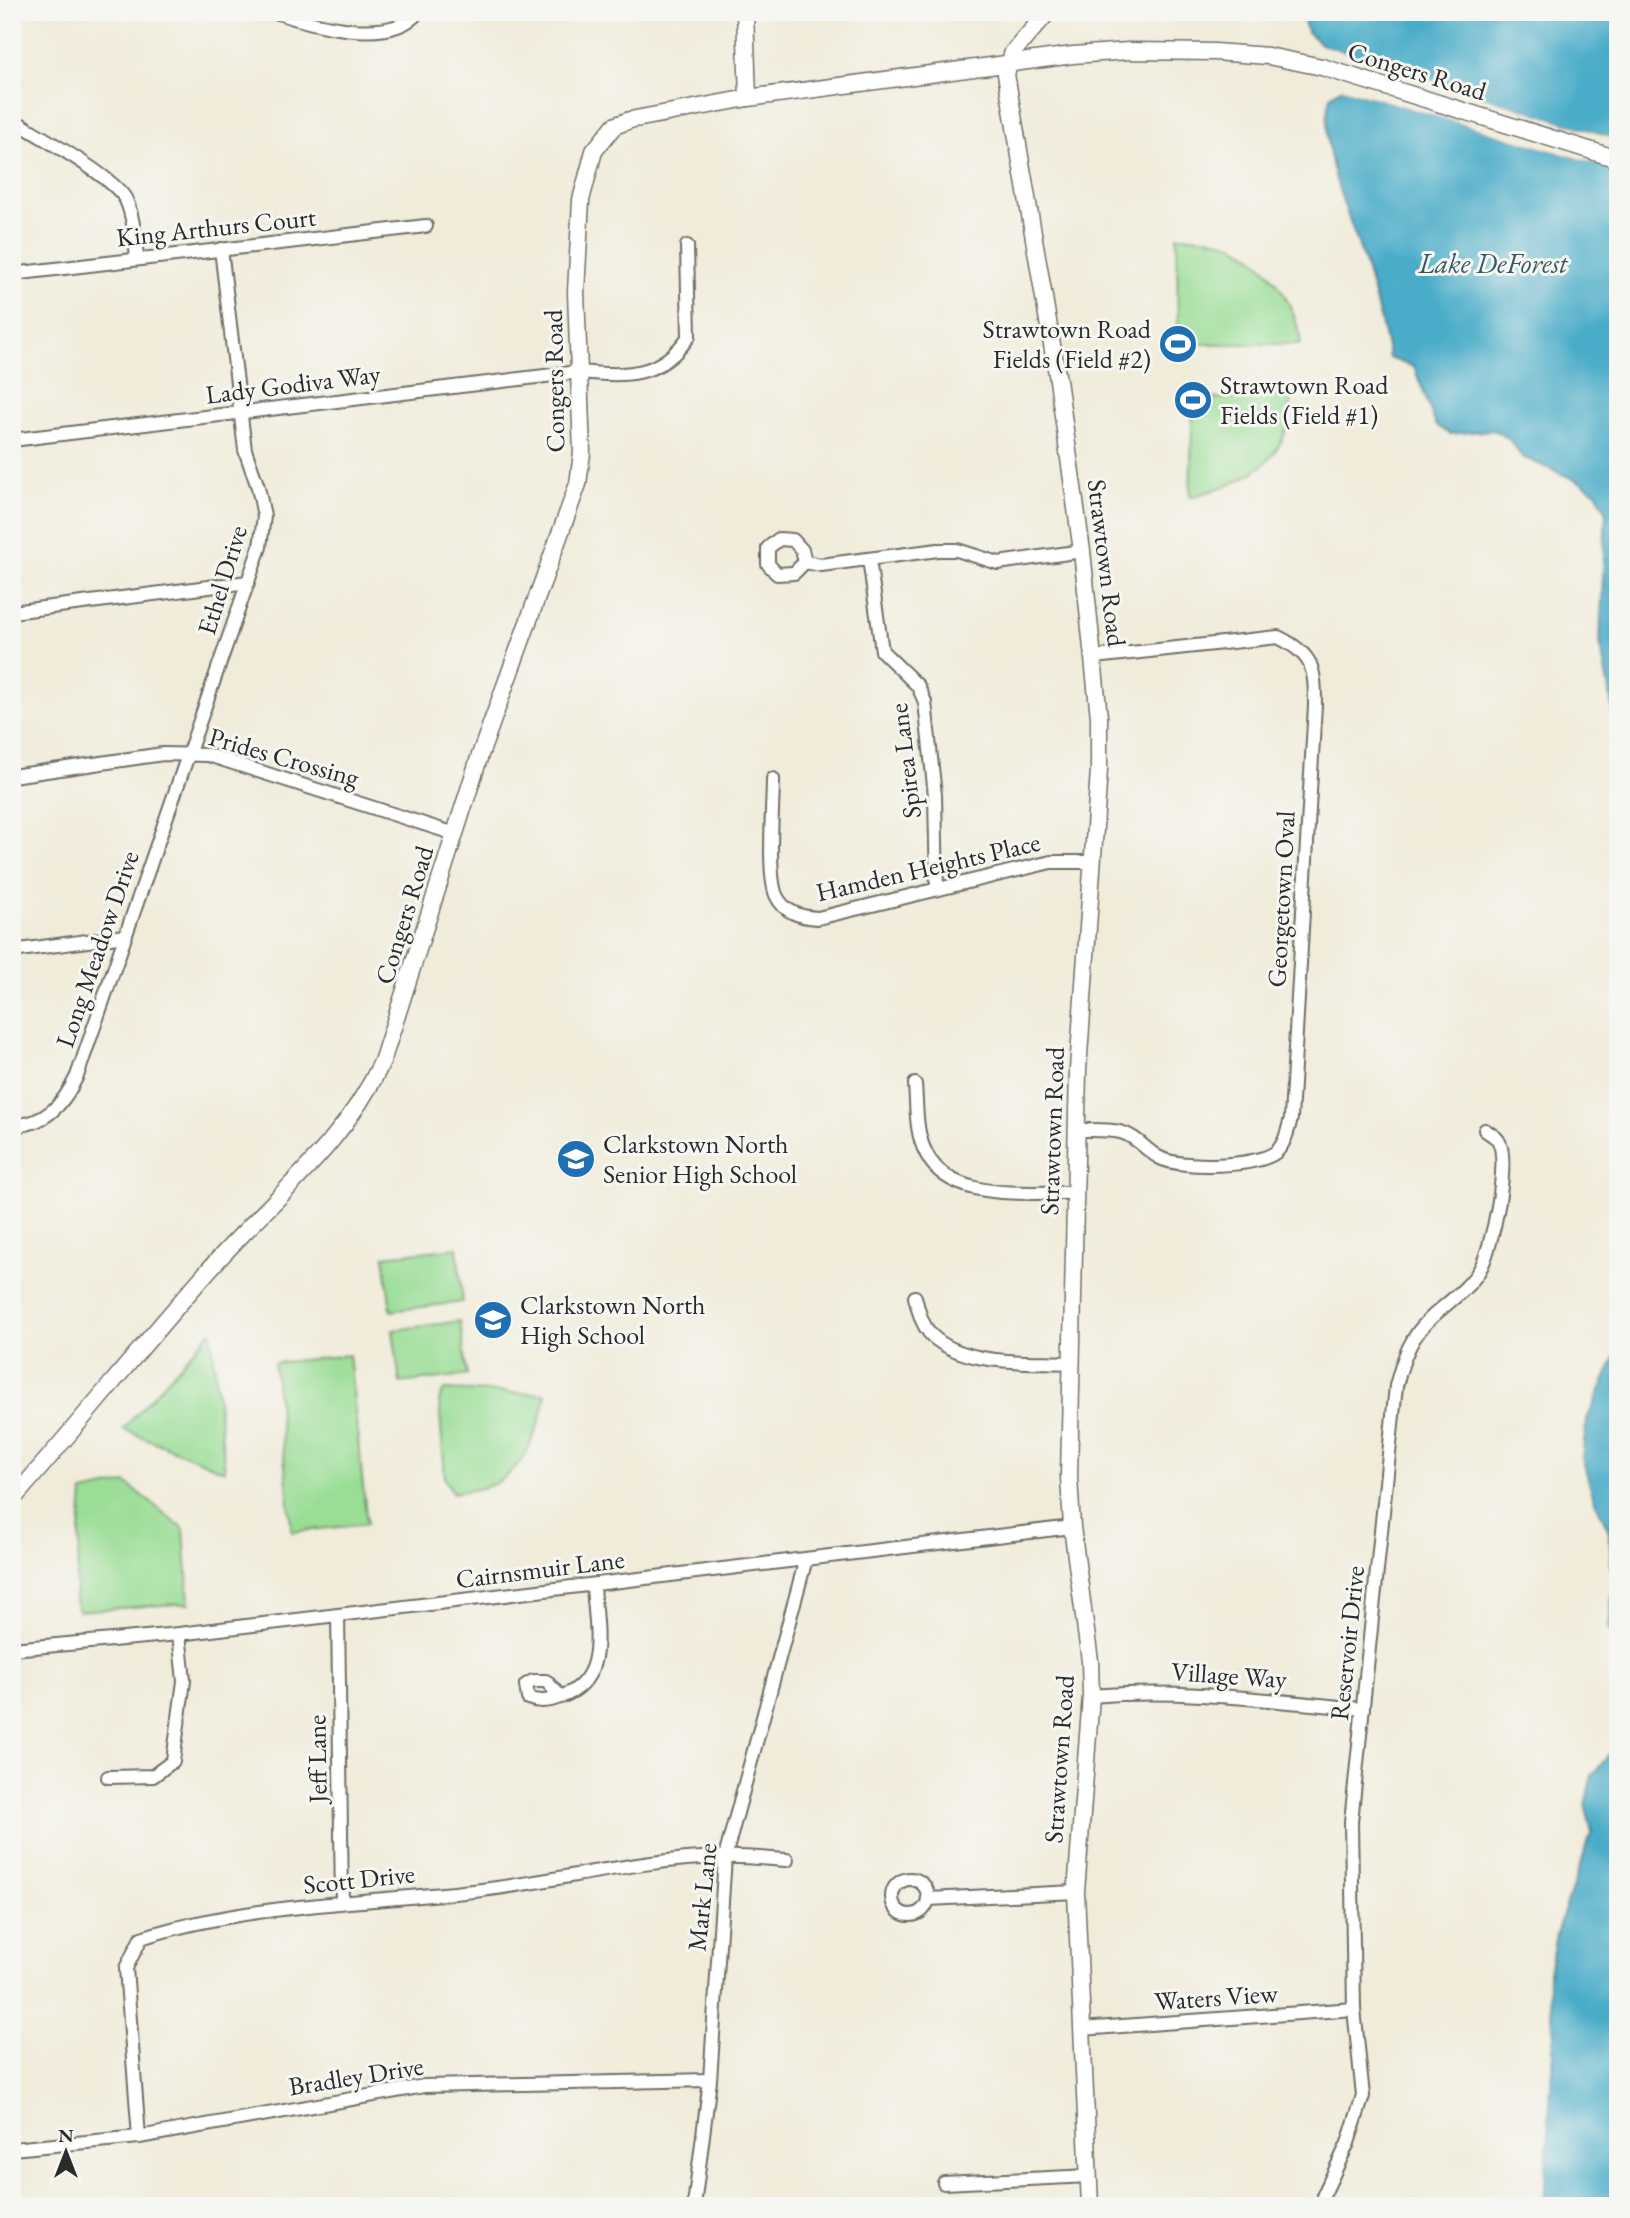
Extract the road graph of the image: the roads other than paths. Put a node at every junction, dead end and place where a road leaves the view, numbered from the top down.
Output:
1 (275, 12) edge
2 (418, 12) edge
3 (745, 12) edge
4 (1048, 12) edge
5 (1008, 64) junction
6 (748, 99) junction
7 (12, 119) edge
8 (1618, 159) edge
9 (426, 226) dead end
10 (687, 246) dead end
11 (221, 249) junction
12 (138, 258) junction
13 (12, 274) edge
14 (578, 372) junction
15 (240, 414) junction
16 (12, 440) edge
17 (1082, 551) junction
18 (869, 559) junction
19 (805, 562) dead end
20 (248, 582) junction
21 (12, 612) edge
22 (1094, 657) junction
23 (189, 754) junction
24 (12, 776) edge
25 (773, 779) dead end
26 (455, 834) junction
27 (1090, 862) junction
28 (937, 889) junction
29 (125, 936) junction
30 (12, 951) edge
31 (915, 1084) dead end
32 (12, 1126) edge
33 (1077, 1130) junction
34 (1486, 1130) dead end
35 (1074, 1193) junction
36 (915, 1297) dead end
37 (1070, 1363) junction
38 (12, 1500) edge
39 (1072, 1527) junction
40 (806, 1559) junction
41 (593, 1586) junction
42 (338, 1615) junction
43 (179, 1634) junction
44 (12, 1649) edge
45 (1091, 1696) junction
46 (561, 1697) dead end
47 (1363, 1709) junction
48 (108, 1777) dead end
49 (725, 1857) junction
50 (787, 1860) dead end
51 (1076, 1892) junction
52 (928, 1899) dead end
53 (342, 1902) junction
54 (1354, 2009) junction
55 (1081, 2029) junction
56 (710, 2080) junction
57 (139, 2137) junction
58 (12, 2149) edge
59 (1088, 2176) junction
60 (944, 2183) dead end
61 (1324, 2194) dead end
62 (694, 2206) edge
63 (1090, 2206) edge

1 - 2 street
3 - 6 street
4 - 5 street
5 - 6 street, Congers Road
5 - 8 street, Congers Road
5 - 17 street, Strawtown Road
6 - 14 street, Congers Road
7 - 12 street
9 - 11 street, King Arthurs Court
10 - 14 street, Lady Godiva Way
11 - 12 street, King Arthurs Court
11 - 15 street, Ethel Drive
12 - 13 street, King Arthurs Court
14 - 15 street, Lady Godiva Way
14 - 26 street, Congers Road
15 - 16 street, Lady Godiva Way
15 - 20 street, Ethel Drive
17 - 18 street
17 - 22 street, Strawtown Road
18 - 19 street
18 - 28 street, Spirea Lane
20 - 21 street
20 - 23 street, Ethel Drive
22 - 27 street, Strawtown Road
22 - 33 street, Georgetown Oval
23 - 24 street, Prides Crossing
23 - 26 street, Prides Crossing
23 - 29 street, Long Meadow Drive
25 - 28 street, Hamden Heights Place
26 - 38 street, Congers Road
27 - 28 street, Hamden Heights Place
27 - 33 street, Strawtown Road
29 - 30 street
29 - 32 street, Long Meadow Drive
31 - 35 street
33 - 35 street, Strawtown Road
34 - 47 street, Reservoir Drive
35 - 37 street, Strawtown Road
36 - 37 street
37 - 39 street, Strawtown Road
39 - 40 street, Cairnsmuir Lane
39 - 45 street, Strawtown Road
40 - 41 street, Cairnsmuir Lane
40 - 49 street, Mark Lane
41 - 42 street, Cairnsmuir Lane
41 - 46 street
42 - 43 street, Cairnsmuir Lane
42 - 53 street, Jeff Lane
43 - 44 street, Cairnsmuir Lane
43 - 48 street
45 - 47 street, Village Way
45 - 51 street, Strawtown Road
47 - 54 street, Reservoir Drive
49 - 50 street, Scott Drive
49 - 53 street, Scott Drive
49 - 56 street, Mark Lane
51 - 52 street
51 - 55 street, Strawtown Road
53 - 57 street, Scott Drive
54 - 55 street, Waters View
54 - 61 street, Reservoir Drive
55 - 59 street, Strawtown Road
56 - 57 street, Bradley Drive
56 - 62 street, Mark Lane
57 - 58 street, Bradley Drive
59 - 60 street
59 - 63 street, Strawtown Road

